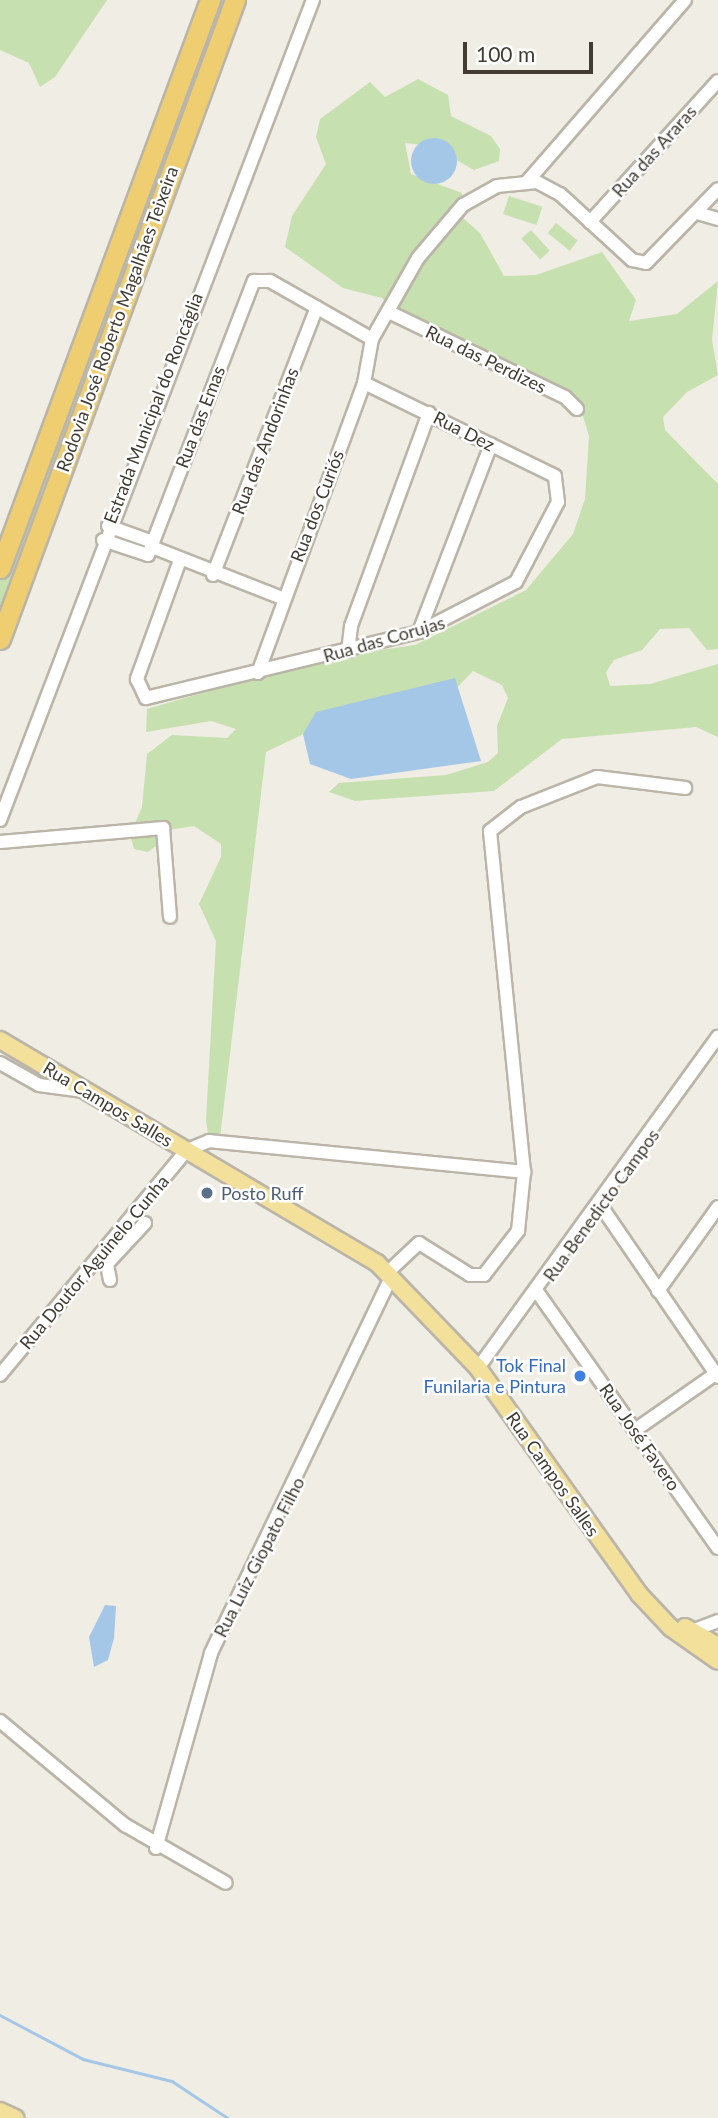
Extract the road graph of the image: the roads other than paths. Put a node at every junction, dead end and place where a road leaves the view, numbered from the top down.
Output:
1 (210, 0) edge
2 (235, 0) edge
3 (313, 0) edge
4 (685, 0) edge
5 (718, 81) edge
6 (532, 183) junction
7 (718, 190) edge
8 (697, 213) junction
9 (718, 219) edge
10 (590, 222) junction
11 (317, 307) junction
12 (391, 313) junction
13 (372, 339) junction
14 (363, 383) junction
15 (577, 409) dead end
16 (429, 413) junction
17 (491, 444) junction
18 (559, 485) joint
19 (108, 526) junction
20 (103, 540) junction
21 (151, 548) junction
22 (180, 560) junction
23 (0, 568) edge
24 (213, 575) junction
25 (282, 598) junction
26 (419, 632) junction
27 (0, 639) edge
28 (348, 651) junction
29 (258, 673) junction
30 (685, 788) dead end
31 (0, 820) edge
32 (0, 842) edge
33 (170, 917) dead end
34 (718, 1037) edge
35 (0, 1040) edge
36 (0, 1063) edge
37 (88, 1091) junction
38 (187, 1150) junction
39 (524, 1172) junction
40 (601, 1206) junction
41 (718, 1207) edge
42 (145, 1223) dead end
43 (389, 1275) junction
44 (110, 1280) dead end
45 (658, 1291) junction
46 (538, 1293) junction
47 (478, 1368) junction
48 (717, 1374) edge
49 (0, 1375) edge
50 (635, 1430) junction
51 (718, 1548) edge
52 (652, 1608) junction
53 (716, 1623) edge
54 (692, 1631) junction
55 (715, 1652) edge
56 (0, 1721) edge
57 (156, 1847) junction
58 (226, 1882) dead end
59 (0, 2111) edge
60 (15, 2118) edge

1 - 23 highway, Rodovia José Roberto Magalhães Teixeira
2 - 27 highway, Rodovia José Roberto Magalhães Teixeira
3 - 19 street, Estrada Municipal do Roncáglia
4 - 6 street
5 - 10 street, Rua das Araras
6 - 10 street
6 - 12 street
7 - 8 street
8 - 9 street
8 - 10 street
11 - 13 street
11 - 21 street, Rua das Emas
11 - 24 street, Rua das Andorinhas
12 - 13 street
12 - 15 street, Rua das Perdizes
13 - 14 street, Rua dos Curiós
14 - 16 street, Rua Dez
14 - 25 street, Rua dos Curiós
16 - 17 street, Rua Dez
16 - 28 street
17 - 18 street, Rua Dez
17 - 26 street
18 - 26 street, Rua das Corujas
19 - 20 street, Estrada Municipal do Roncáglia
19 - 21 street
20 - 21 street
20 - 31 street, Estrada Municipal do Roncáglia
21 - 22 street
22 - 24 street
22 - 29 street, Rua das Corujas
24 - 25 street
25 - 29 street, Rua dos Curiós
26 - 28 street, Rua das Corujas
28 - 29 street, Rua das Corujas
30 - 39 street
32 - 33 street
34 - 40 street, Rua Benedicto Campos
35 - 37 main road, Rua Campos Salles
36 - 37 street
37 - 38 main road, Rua Campos Salles
38 - 39 street
38 - 43 main road, Rua Campos Salles
38 - 49 street, Rua Doutor Aguinelo Cunha
39 - 43 street
40 - 45 street
40 - 46 street, Rua Benedicto Campos
41 - 45 street
42 - 44 street
43 - 47 main road, Rua Campos Salles
43 - 57 street, Rua Luiz Giopato Filho
45 - 48 street
46 - 47 street, Rua Benedicto Campos
46 - 50 street, Rua José Favero
47 - 52 main road, Rua Campos Salles
48 - 50 street
50 - 51 street, Rua José Favero
52 - 54 main road
52 - 55 main road, Rua Campos Salles
53 - 54 street
53 - 55 street
54 - 55 main road
56 - 57 street
57 - 58 street
59 - 60 main road

